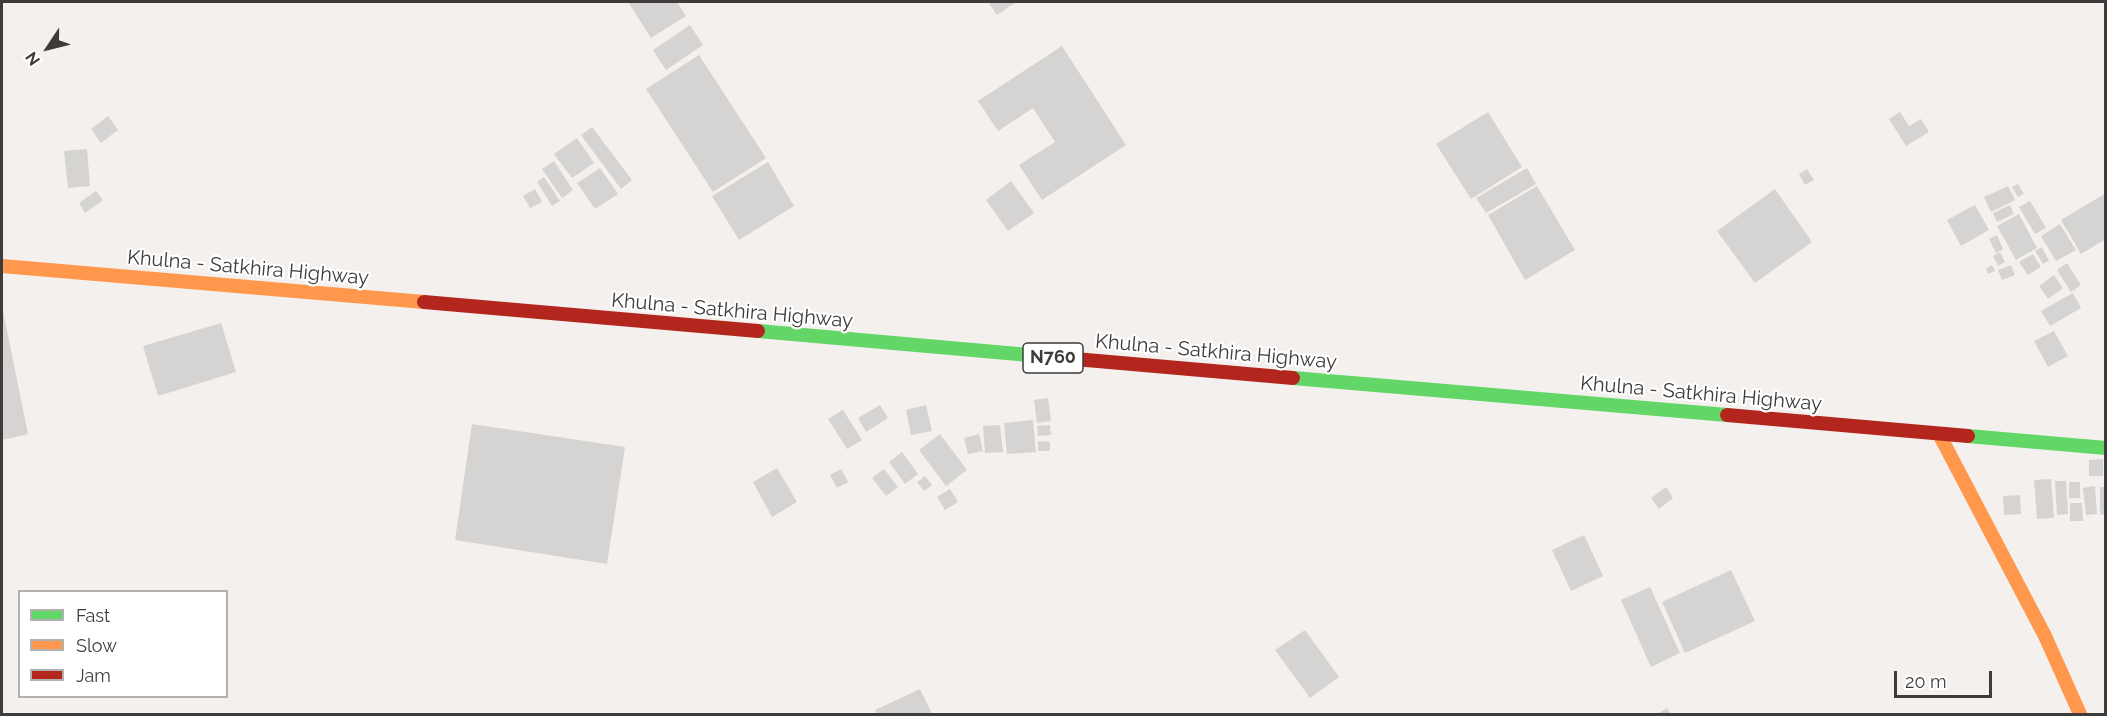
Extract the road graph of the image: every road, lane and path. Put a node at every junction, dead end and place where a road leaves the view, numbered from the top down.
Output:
1 (2, 266) edge
2 (1939, 434) junction
3 (2106, 448) edge
4 (2080, 714) edge

1 - 2 main road, Khulna - Satkhira Highway / N760
2 - 3 main road, Khulna - Satkhira Highway / N760
2 - 4 main road

